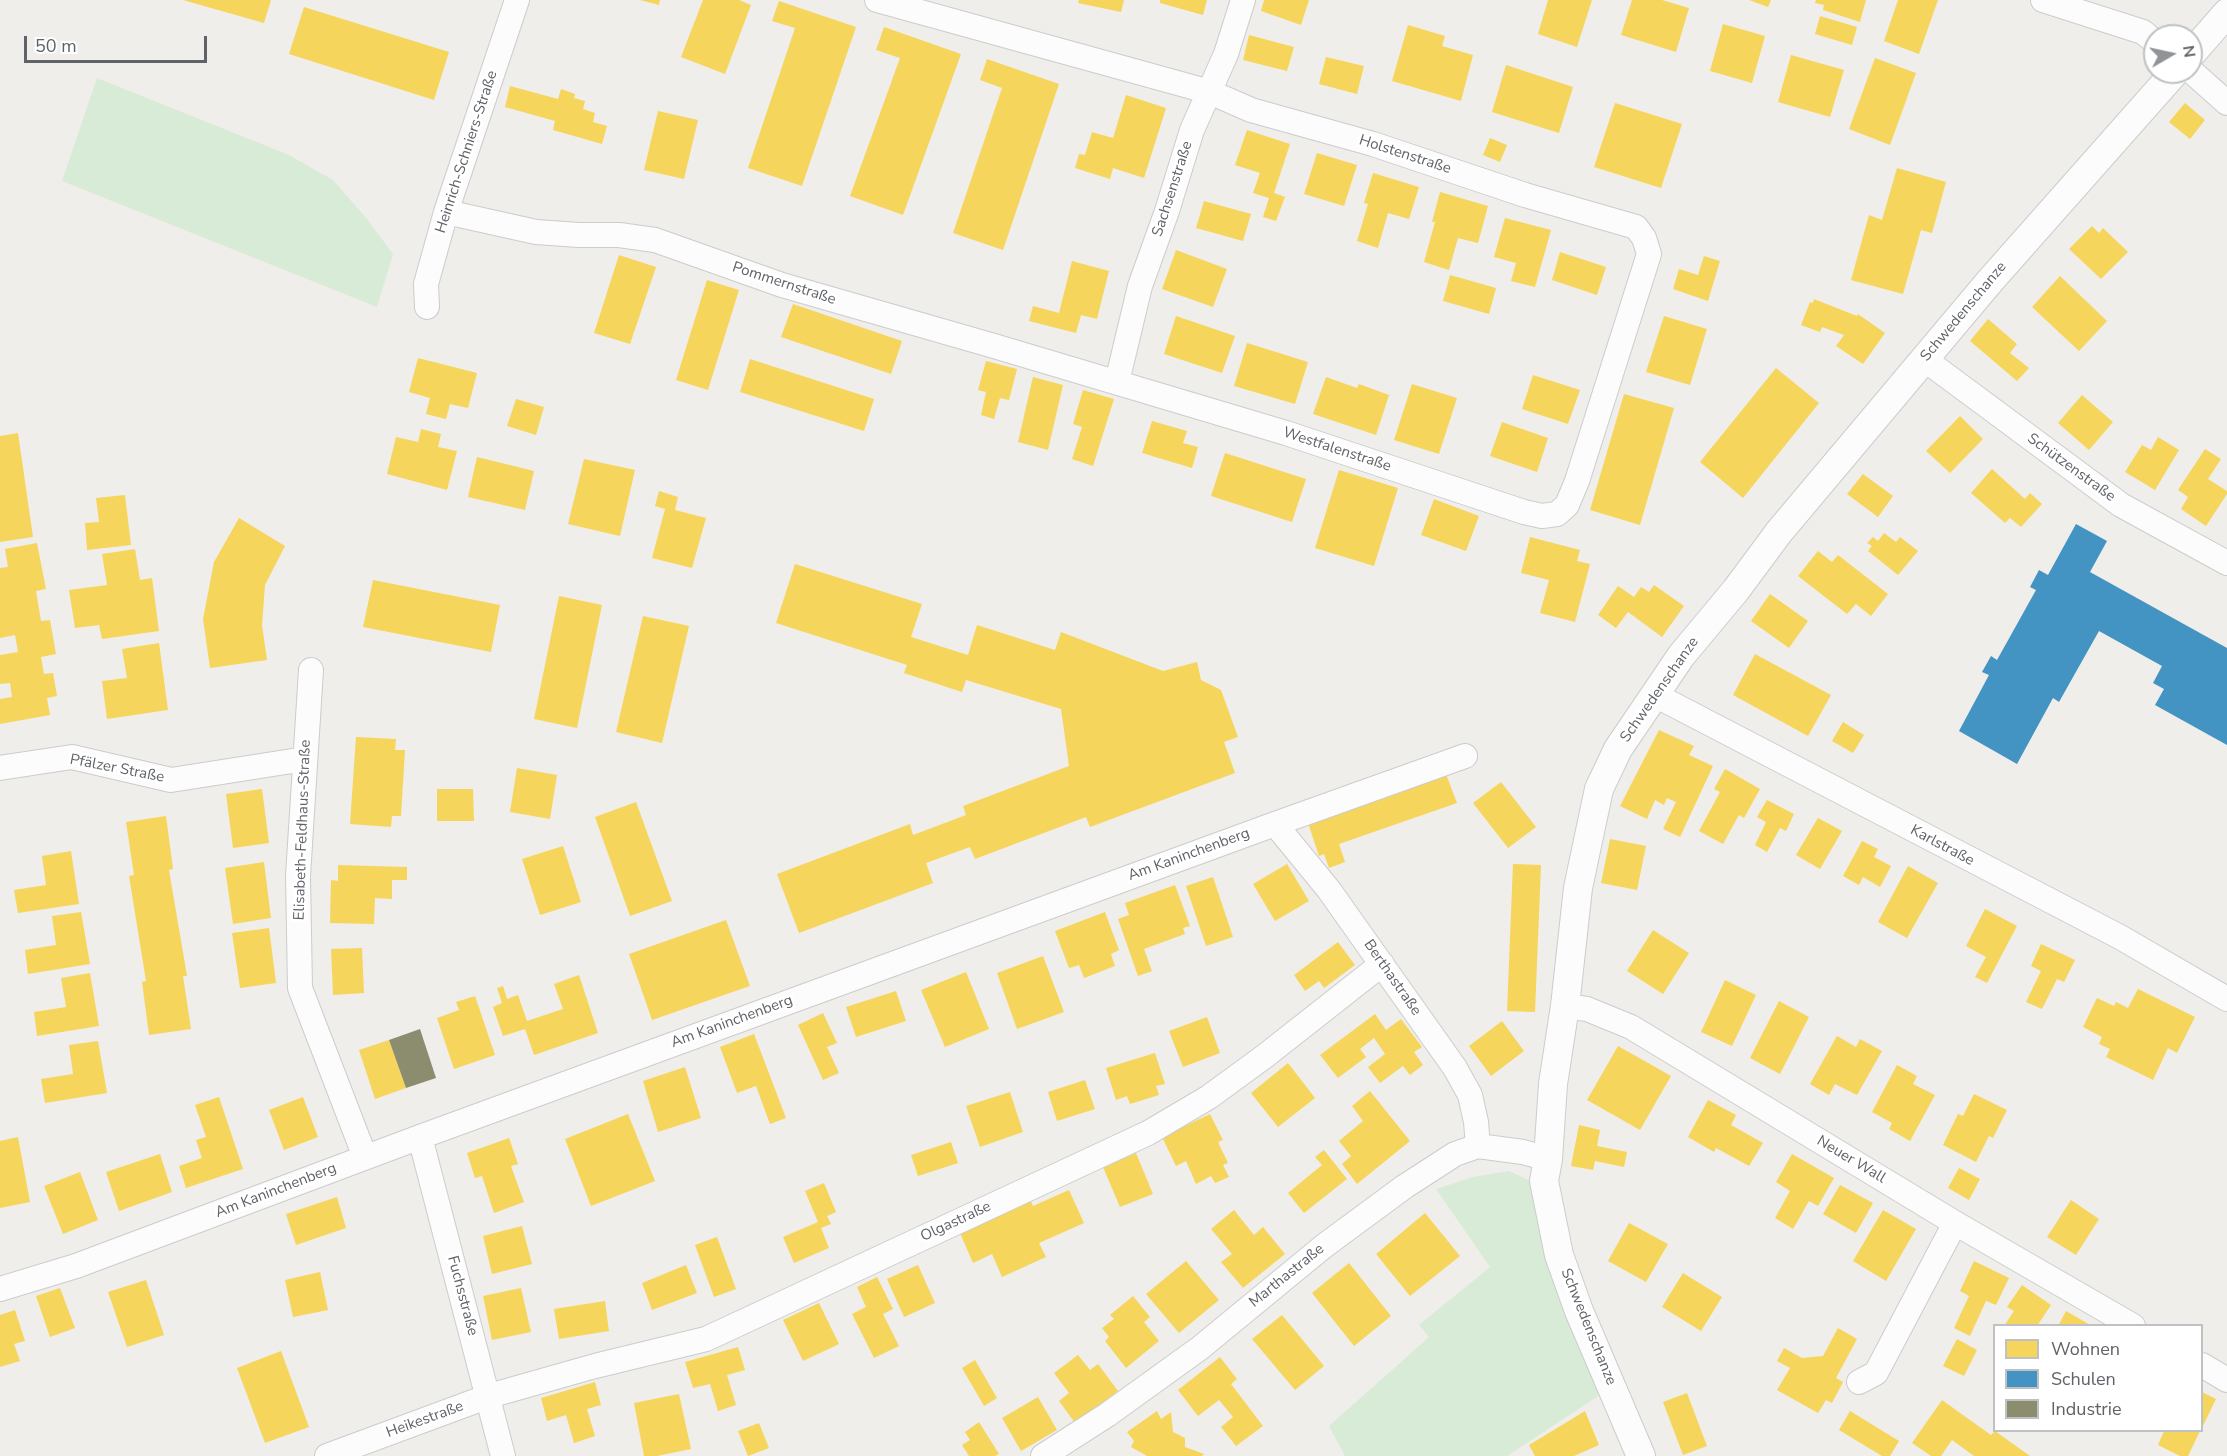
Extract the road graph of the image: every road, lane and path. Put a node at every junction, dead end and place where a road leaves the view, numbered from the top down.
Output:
1 (517, 0) edge
2 (878, 0) edge
3 (1243, 0) edge
4 (2043, 0) edge
5 (2227, 13) edge
6 (2143, 32) edge
7 (2203, 40) edge
8 (2203, 82) edge
9 (2164, 84) edge
10 (1210, 92) junction
11 (2227, 103) edge
12 (446, 212) junction
13 (427, 307) dead end
14 (1924, 359) junction
15 (1117, 382) junction
16 (1557, 514) joint
17 (2227, 563) edge
18 (311, 670) dead end
19 (1655, 695) junction
20 (1465, 756) dead end
21 (305, 759) junction
22 (0, 768) edge
23 (1275, 824) junction
24 (1382, 964) junction
25 (2227, 999) edge
26 (1565, 1006) junction
27 (420, 1137) junction
28 (1478, 1146) junction
29 (365, 1157) junction
30 (1548, 1159) junction
31 (1955, 1223) junction
32 (0, 1289) edge
33 (2130, 1324) edge
34 (2203, 1366) edge
35 (2227, 1380) edge
36 (1859, 1382) dead end
37 (489, 1396) junction
38 (327, 1456) edge
39 (503, 1456) edge
40 (1043, 1456) edge
41 (1641, 1456) edge

1 - 12 street, Heinrich-Schniers-Straße
2 - 10 street, Holstenstraße
3 - 10 street, Sachsenstraße
4 - 6 street
5 - 7 street
8 - 11 street
9 - 14 street, Schwedenschanze
10 - 15 street, Sachsenstraße
10 - 16 street, Holstenstraße
12 - 13 street, Heinrich-Schniers-Straße
12 - 15 street, Pommernstraße
14 - 17 street, Schützenstraße
14 - 19 street, Schwedenschanze
15 - 16 street, Westfalenstraße
18 - 21 street, Elisabeth-Feldhaus-Straße
19 - 25 street, Karlstraße
19 - 26 street, Schwedenschanze
20 - 23 street, Am Kaninchenberg
21 - 22 street, Pfälzer Straße
21 - 29 street, Elisabeth-Feldhaus-Straße
23 - 24 street, Berthastraße
23 - 27 street, Am Kaninchenberg
24 - 28 street, Berthastraße
24 - 37 street, Olgastraße
26 - 30 street, Schwedenschanze
26 - 31 street, Neuer Wall
27 - 29 street, Am Kaninchenberg
27 - 37 street, Fuchsstraße
28 - 30 street, Marthastraße
28 - 40 street, Marthastraße
29 - 32 street, Am Kaninchenberg
30 - 41 street, Schwedenschanze
31 - 33 street, Neuer Wall
31 - 36 street
34 - 35 street
37 - 38 street, Heikestraße
37 - 39 street, Fuchsstraße

